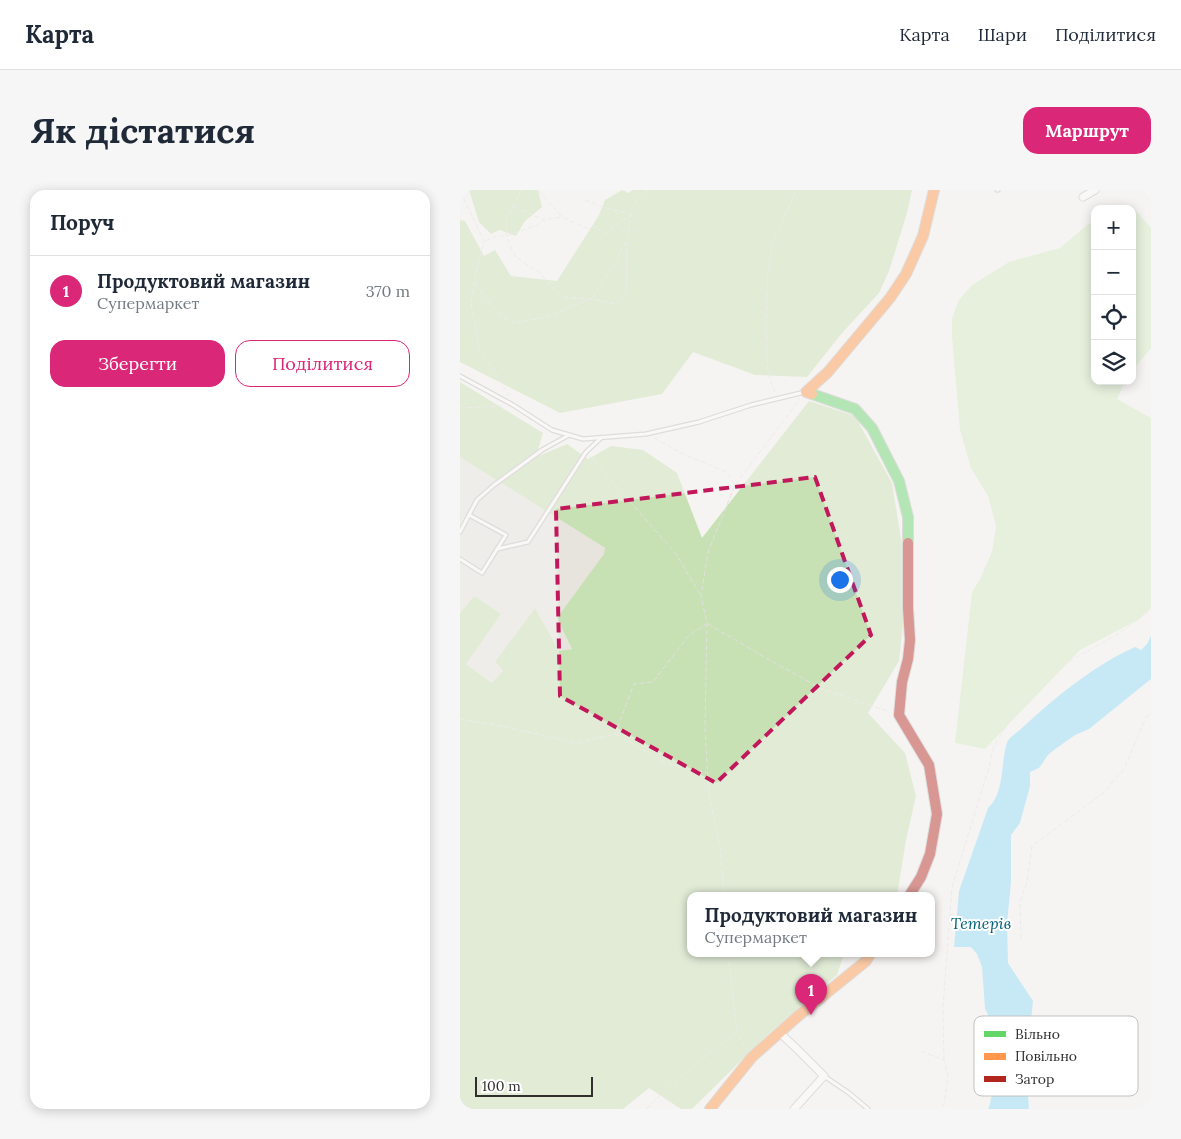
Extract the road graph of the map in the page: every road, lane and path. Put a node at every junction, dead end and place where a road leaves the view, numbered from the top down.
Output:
1 (521, 190) edge
2 (538, 190) edge
3 (648, 190) edge
4 (796, 190) edge
5 (934, 190) edge
6 (1095, 190) edge
7 (460, 191) edge
8 (1083, 197) dead end
9 (463, 198) junction
10 (585, 200) dead end
11 (460, 202) edge
12 (513, 207) junction
13 (631, 214) junction
14 (562, 217) junction
15 (544, 220) junction
16 (506, 236) junction
17 (484, 241) junction
18 (627, 241) junction
19 (474, 282) junction
20 (591, 299) junction
21 (460, 376) edge
22 (806, 392) junction
23 (778, 399) junction
24 (513, 405) junction
25 (460, 408) edge
26 (646, 434) junction
27 (570, 435) junction
28 (602, 437) junction
29 (586, 452) junction
30 (735, 485) junction
31 (469, 515) junction
32 (460, 532) edge
33 (497, 549) junction
34 (460, 559) edge
35 (701, 596) junction
36 (1151, 609) edge
37 (707, 623) junction
38 (1151, 714) edge
39 (899, 715) junction
40 (460, 719) edge
41 (615, 734) junction
42 (708, 773) junction
43 (724, 892) edge
44 (912, 892) edge
45 (1020, 939) dead end
46 (728, 957) edge
47 (868, 957) edge
48 (737, 1032) junction
49 (780, 1033) junction
50 (921, 1051) dead end
51 (752, 1057) junction
52 (944, 1060) junction
53 (824, 1076) junction
54 (647, 1109) edge
55 (710, 1109) edge
56 (794, 1109) edge
57 (868, 1109) edge
58 (941, 1109) edge

1 - 12 path
2 - 14 path
3 - 13 path
4 - 23 path
5 - 22 street
6 - 8 street
7 - 9 path
9 - 11 path
9 - 17 path
10 - 13 path
12 - 15 path
12 - 16 path
13 - 14 path
13 - 18 path
14 - 15 path
15 - 16 path
16 - 17 path
16 - 20 path
17 - 19 path
18 - 20 path
18 - 20 path
19 - 20 path
19 - 24 path
21 - 24 lane
22 - 23 lane
22 - 30 path
22 - 39 street
23 - 26 lane
24 - 25 path
24 - 27 lane
26 - 28 lane
26 - 30 path
27 - 28 lane
27 - 31 lane
28 - 29 lane
29 - 33 lane
29 - 35 path
30 - 35 path
31 - 32 lane
31 - 33 lane
33 - 34 lane
35 - 37 path
36 - 52 path
37 - 39 path
37 - 41 path
37 - 42 path
38 - 45 path
39 - 44 street
40 - 41 path
41 - 42 path
42 - 43 path
46 - 48 path
47 - 49 street
48 - 51 path
48 - 54 path
49 - 51 street
49 - 53 street
50 - 52 path
51 - 55 street
52 - 58 path
53 - 56 street
53 - 57 lane

